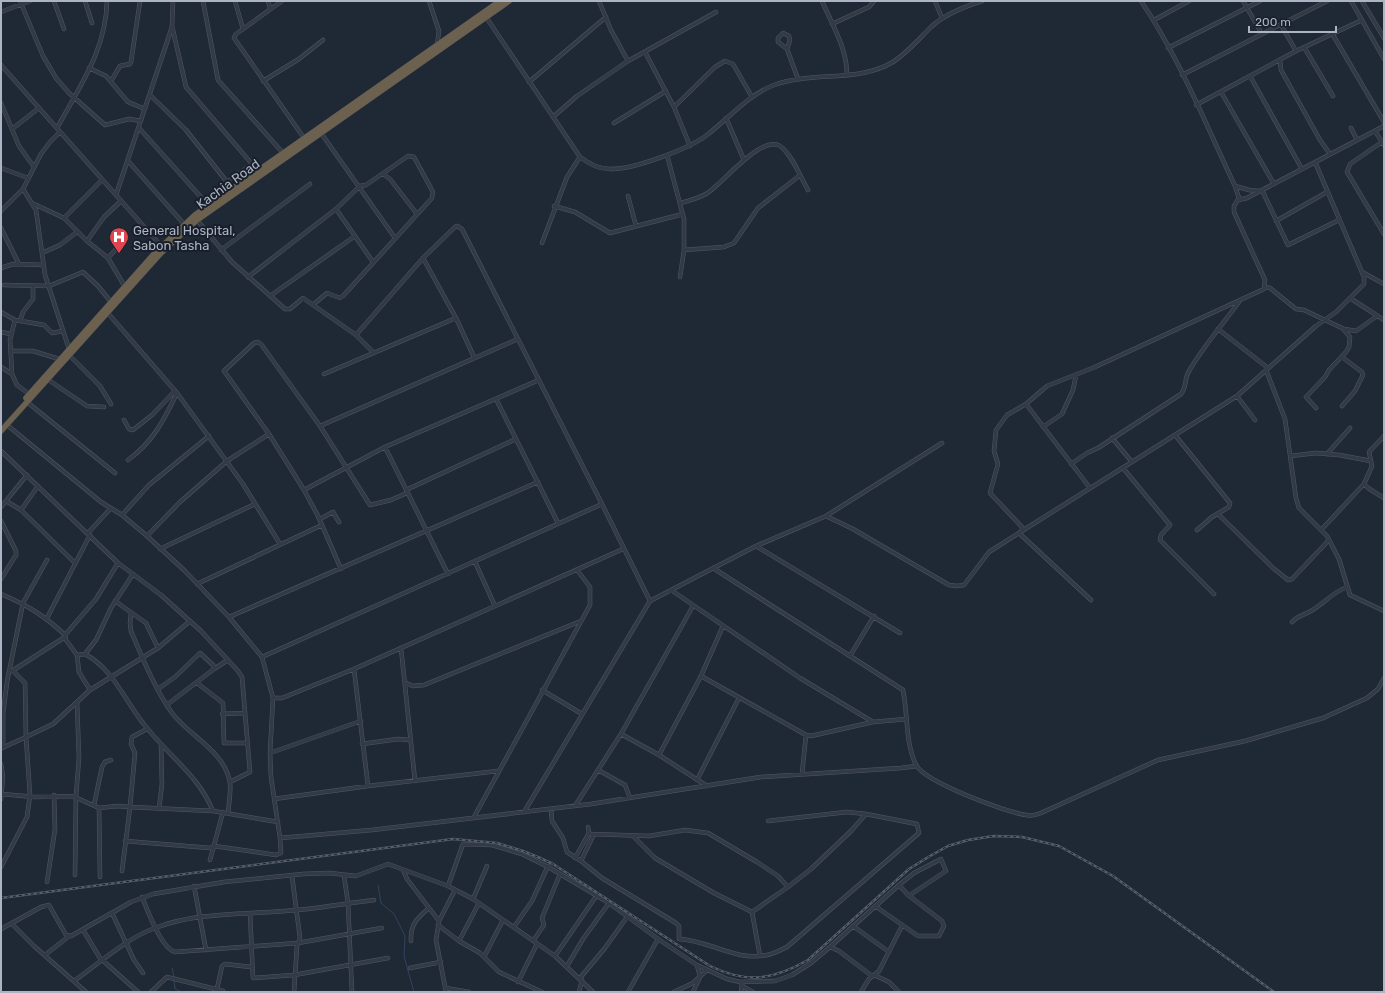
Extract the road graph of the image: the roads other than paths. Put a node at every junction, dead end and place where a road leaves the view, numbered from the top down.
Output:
1 (30, 1) edge
2 (54, 1) edge
3 (85, 1) edge
4 (107, 1) edge
5 (140, 1) edge
6 (173, 1) edge
7 (203, 1) edge
8 (235, 1) edge
9 (268, 1) edge
10 (282, 1) edge
11 (428, 1) edge
12 (500, 1) edge
13 (509, 1) edge
14 (599, 1) edge
15 (822, 1) edge
16 (874, 1) edge
17 (934, 1) edge
18 (982, 1) edge
19 (1141, 1) edge
20 (1190, 1) edge
21 (1243, 1) edge
22 (1260, 1) edge
23 (1327, 1) edge
24 (1351, 1) edge
25 (1362, 1) edge
26 (21, 2) edge
27 (1247, 7) junction
28 (270, 8) junction
29 (1, 12) edge
30 (716, 12) dead end
31 (486, 17) junction
32 (606, 17) junction
33 (942, 18) junction
34 (1154, 20) junction
35 (1362, 20) junction
36 (92, 23) dead end
37 (832, 24) junction
38 (1281, 25) junction
39 (172, 26) junction
40 (64, 29) dead end
41 (243, 29) junction
42 (1262, 34) junction
43 (1333, 35) junction
44 (1384, 38) edge
45 (323, 40) dead end
46 (437, 45) junction
47 (1304, 47) junction
48 (1168, 48) junction
49 (787, 49) junction
50 (1296, 51) junction
51 (645, 52) junction
52 (1384, 59) edge
53 (1280, 60) junction
54 (628, 61) junction
55 (1, 65) edge
56 (89, 68) junction
57 (847, 74) junction
58 (1182, 75) junction
59 (1250, 76) junction
60 (798, 79) junction
61 (111, 81) junction
62 (263, 81) junction
63 (529, 82) junction
64 (666, 91) junction
65 (1221, 92) junction
66 (150, 95) junction
67 (74, 96) junction
68 (1333, 96) dead end
69 (752, 97) junction
70 (1, 103) edge
71 (1196, 105) junction
72 (674, 107) junction
73 (39, 108) junction
74 (145, 108) junction
75 (553, 117) junction
76 (726, 118) junction
77 (141, 121) junction
78 (1384, 122) edge
79 (614, 123) dead end
80 (1384, 126) edge
81 (56, 128) junction
82 (139, 128) junction
83 (1351, 128) dead end
84 (12, 129) junction
85 (1375, 131) junction
86 (60, 132) junction
87 (320, 132) junction
88 (304, 138) junction
89 (1357, 140) junction
90 (1383, 144) edge
91 (690, 146) junction
92 (283, 153) junction
93 (1330, 154) junction
94 (667, 155) junction
95 (580, 156) junction
96 (744, 160) junction
97 (128, 161) junction
98 (1314, 162) junction
99 (252, 164) junction
100 (34, 166) junction
101 (1, 168) edge
102 (1302, 169) junction
103 (258, 171) junction
104 (383, 174) junction
105 (799, 176) junction
106 (28, 178) junction
107 (102, 180) junction
108 (227, 182) junction
109 (310, 184) dead end
110 (1274, 184) junction
111 (360, 186) junction
112 (1235, 186) junction
113 (23, 189) junction
114 (808, 190) dead end
115 (1261, 190) junction
116 (1327, 192) junction
117 (116, 195) junction
118 (628, 196) dead end
119 (222, 198) junction
120 (1238, 200) junction
121 (121, 201) junction
122 (214, 201) junction
123 (680, 203) junction
124 (34, 204) junction
125 (208, 205) junction
126 (554, 206) junction
127 (336, 209) junction
128 (1, 211) edge
129 (417, 214) junction
130 (683, 214) junction
131 (64, 218) junction
132 (197, 220) junction
133 (1339, 220) junction
134 (1276, 221) junction
135 (184, 224) junction
136 (636, 226) junction
137 (1, 228) edge
138 (77, 232) junction
139 (1384, 234) edge
140 (355, 236) junction
141 (126, 238) dead end
142 (395, 238) junction
143 (87, 241) junction
144 (542, 243) dead end
145 (162, 247) junction
146 (221, 250) junction
147 (684, 250) junction
148 (42, 253) junction
149 (108, 258) junction
150 (423, 258) junction
151 (373, 262) junction
152 (19, 264) junction
153 (43, 265) junction
154 (1, 268) edge
155 (1362, 272) junction
156 (248, 277) junction
157 (680, 277) dead end
158 (1384, 284) edge
159 (4, 285) dead end
160 (33, 286) junction
161 (49, 286) junction
162 (1265, 286) junction
163 (125, 287) junction
164 (1270, 288) junction
165 (270, 296) junction
166 (1350, 298) junction
167 (111, 302) junction
168 (1239, 302) junction
169 (314, 304) junction
170 (1, 312) edge
171 (107, 312) junction
172 (1377, 316) junction
173 (456, 318) junction
174 (16, 320) junction
175 (1327, 320) junction
176 (1384, 320) edge
177 (20, 321) junction
178 (1218, 329) junction
179 (1344, 329) junction
180 (63, 331) junction
181 (1, 332) edge
182 (11, 334) junction
183 (356, 336) junction
184 (518, 339) junction
185 (12, 351) junction
186 (69, 352) junction
187 (373, 352) junction
188 (474, 357) junction
189 (1342, 357) junction
190 (59, 359) junction
191 (1, 367) edge
192 (1267, 368) junction
193 (12, 374) junction
194 (324, 374) dead end
195 (1076, 375) junction
196 (47, 379) junction
197 (539, 380) junction
198 (176, 392) junction
199 (29, 394) junction
200 (1237, 396) junction
201 (496, 399) junction
202 (27, 402) junction
203 (111, 404) dead end
204 (1026, 404) junction
205 (1342, 406) dead end
206 (104, 407) dead end
207 (1316, 408) dead end
208 (124, 420) dead end
209 (1255, 420) dead end
210 (4, 425) edge
211 (320, 426) junction
212 (1043, 427) junction
213 (1350, 428) dead end
214 (1, 431) edge
215 (269, 434) junction
216 (1175, 435) junction
217 (209, 436) junction
218 (1384, 436) edge
219 (1112, 438) junction
220 (516, 439) junction
221 (942, 443) dead end
222 (385, 447) junction
223 (1, 452) edge
224 (1327, 454) junction
225 (1290, 456) junction
226 (128, 460) dead end
227 (227, 461) junction
228 (1132, 462) junction
229 (1371, 462) junction
230 (1071, 464) junction
231 (346, 466) junction
232 (1123, 468) junction
233 (115, 473) dead end
234 (27, 475) junction
235 (538, 482) junction
236 (1364, 484) junction
237 (38, 486) junction
238 (1090, 488) junction
239 (304, 490) junction
240 (406, 492) junction
241 (1384, 498) edge
242 (6, 500) junction
243 (255, 504) junction
244 (602, 504) junction
245 (1, 507) edge
246 (111, 508) junction
247 (21, 510) junction
248 (1218, 514) junction
249 (122, 515) junction
250 (826, 516) junction
251 (320, 519) junction
252 (1, 521) edge
253 (339, 522) dead end
254 (558, 523) junction
255 (322, 525) junction
256 (1322, 529) junction
257 (1197, 530) dead end
258 (426, 531) junction
259 (1021, 532) junction
260 (89, 534) junction
261 (146, 536) junction
262 (1330, 540) junction
263 (280, 544) junction
264 (756, 546) junction
265 (160, 549) junction
266 (623, 549) junction
267 (47, 560) dead end
268 (476, 562) junction
269 (75, 563) junction
270 (118, 563) junction
271 (712, 568) junction
272 (341, 569) junction
273 (1, 570) edge
274 (577, 570) junction
275 (5, 573) junction
276 (133, 574) junction
277 (448, 574) junction
278 (1, 579) edge
279 (197, 584) junction
280 (1347, 587) junction
281 (671, 590) junction
282 (1, 594) edge
283 (1214, 594) dead end
284 (115, 600) junction
285 (1091, 600) dead end
286 (650, 601) junction
287 (23, 603) junction
288 (495, 606) junction
289 (693, 606) junction
290 (1384, 611) edge
291 (131, 612) junction
292 (874, 616) junction
293 (229, 617) junction
294 (46, 618) junction
295 (190, 621) junction
296 (582, 621) junction
297 (1292, 622) dead end
298 (723, 626) junction
299 (900, 633) dead end
300 (65, 636) junction
301 (158, 648) junction
302 (401, 648) junction
303 (85, 654) junction
304 (77, 655) junction
305 (850, 656) junction
306 (142, 657) junction
307 (262, 657) junction
308 (228, 660) junction
309 (214, 669) junction
310 (354, 669) junction
311 (12, 671) junction
312 (701, 676) junction
313 (112, 677) junction
314 (1384, 678) edge
315 (1, 681) edge
316 (7, 682) junction
317 (196, 683) junction
318 (406, 683) junction
319 (158, 689) junction
320 (90, 690) junction
321 (542, 690) junction
322 (273, 698) junction
323 (739, 698) junction
324 (77, 702) junction
325 (168, 704) junction
326 (222, 714) junction
327 (245, 714) junction
328 (582, 714) junction
329 (907, 719) junction
330 (361, 722) junction
331 (873, 722) junction
332 (147, 729) junction
333 (621, 734) junction
334 (806, 735) junction
335 (26, 737) junction
336 (410, 740) junction
337 (248, 743) junction
338 (362, 744) junction
339 (161, 745) junction
340 (2, 748) edge
341 (270, 753) junction
342 (659, 755) junction
343 (111, 760) dead end
344 (1, 764) edge
345 (917, 766) junction
346 (598, 770) junction
347 (498, 771) junction
348 (802, 774) junction
349 (697, 780) junction
350 (415, 781) junction
351 (230, 782) junction
352 (368, 786) junction
353 (707, 786) junction
354 (2, 794) edge
355 (30, 795) junction
356 (54, 795) junction
357 (76, 797) junction
358 (630, 798) junction
359 (1, 799) edge
360 (274, 799) junction
361 (94, 805) junction
362 (575, 806) junction
363 (130, 807) junction
364 (99, 808) junction
365 (159, 809) junction
366 (552, 809) junction
367 (213, 811) junction
368 (223, 812) junction
369 (524, 812) junction
370 (228, 813) junction
371 (866, 814) junction
372 (474, 817) junction
373 (768, 821) dead end
374 (278, 822) junction
375 (588, 827) dead end
376 (589, 833) junction
377 (594, 834) junction
378 (633, 836) junction
379 (280, 838) junction
380 (125, 841) junction
381 (214, 846) junction
382 (575, 858) junction
383 (210, 860) dead end
384 (580, 861) junction
385 (487, 866) dead end
386 (548, 866) junction
387 (1, 867) edge
388 (403, 870) junction
389 (122, 871) dead end
390 (560, 874) junction
391 (75, 875) dead end
392 (292, 876) junction
393 (344, 876) junction
394 (100, 877) dead end
395 (47, 882) dead end
396 (899, 885) junction
397 (194, 886) junction
398 (448, 886) junction
399 (788, 887) junction
400 (455, 890) junction
401 (597, 895) junction
402 (910, 895) junction
403 (142, 897) junction
404 (473, 899) junction
405 (374, 900) dead end
406 (348, 903) junction
407 (479, 903) junction
408 (609, 903) junction
409 (875, 906) junction
410 (429, 908) junction
411 (296, 910) junction
412 (752, 912) junction
413 (112, 913) junction
414 (250, 913) junction
415 (627, 916) junction
416 (202, 918) junction
417 (503, 920) junction
418 (438, 923) junction
419 (12, 924) junction
420 (854, 926) junction
421 (902, 926) junction
422 (514, 927) junction
423 (155, 928) junction
424 (382, 928) dead end
425 (1, 929) edge
426 (83, 930) junction
427 (349, 934) junction
428 (68, 937) junction
429 (658, 939) junction
430 (411, 941) dead end
431 (459, 941) junction
432 (533, 941) junction
433 (298, 943) junction
434 (126, 944) junction
435 (538, 944) junction
436 (251, 947) junction
437 (830, 947) junction
438 (206, 950) junction
439 (889, 952) junction
440 (45, 955) junction
441 (484, 956) junction
442 (555, 956) junction
443 (760, 956) junction
444 (388, 958) dead end
445 (103, 961) junction
446 (441, 962) junction
447 (697, 965) junction
448 (350, 966) junction
449 (567, 966) junction
450 (251, 967) junction
451 (410, 968) dead end
452 (707, 970) junction
453 (143, 973) dead end
454 (294, 975) junction
455 (873, 976) junction
456 (700, 977) junction
457 (581, 979) junction
458 (74, 981) junction
459 (518, 982) junction
460 (740, 982) junction
461 (742, 986) junction
462 (217, 989) junction
463 (223, 990) dead end
464 (446, 990) edge
465 (85, 992) edge
466 (138, 992) edge
467 (152, 992) edge
468 (294, 992) edge
469 (352, 992) edge
470 (469, 992) edge
471 (542, 992) edge
472 (579, 992) edge
473 (593, 992) edge
474 (628, 992) edge
475 (674, 992) edge
476 (693, 992) edge
477 (741, 992) edge
478 (753, 992) edge
479 (861, 992) edge
480 (899, 992) edge

1 - 26 street
2 - 40 street
3 - 36 street
4 - 56 street
5 - 61 street
6 - 39 street
7 - 92 street
8 - 41 street
9 - 28 street
10 - 28 street
11 - 46 street
12 - 46 highway, Kachia Road
13 - 31 highway, Kachia Road
14 - 32 street
15 - 37 street
16 - 37 street
17 - 33 street
18 - 33 street
19 - 34 street
20 - 34 street
21 - 27 street
22 - 27 street
23 - 38 street
24 - 35 street
25 - 44 street
26 - 29 street
26 - 67 street
27 - 42 street
27 - 48 street
28 - 41 street
30 - 51 street
31 - 63 street
31 - 87 highway, Kachia Road
32 - 54 street
32 - 63 street
33 - 57 street
34 - 48 street
35 - 43 street
35 - 52 street
37 - 57 street
38 - 42 street
38 - 50 street
39 - 66 street
39 - 99 street
41 - 62 street
42 - 58 street
43 - 47 street
43 - 78 street
45 - 62 street
46 - 88 highway, Kachia Road
47 - 50 street
47 - 68 street
48 - 58 street
49 - 49 street
49 - 60 street
50 - 53 street
51 - 54 street
51 - 64 street
53 - 59 street
53 - 93 street
54 - 75 street
55 - 73 street
56 - 61 street
56 - 67 street
57 - 60 street
58 - 71 street
59 - 65 street
59 - 102 street
60 - 69 street
61 - 74 street
62 - 88 street
63 - 75 street
64 - 72 street
64 - 79 street
65 - 71 street
65 - 110 street
66 - 74 street
66 - 108 street
67 - 77 street
67 - 81 street
69 - 72 street
69 - 76 street
70 - 84 street
71 - 112 street
72 - 91 street
73 - 81 street
73 - 84 street
74 - 77 street
75 - 95 street
76 - 91 street
76 - 96 street
77 - 82 street
80 - 85 street
81 - 86 street
82 - 97 street
82 - 125 street
83 - 89 street
84 - 100 street
85 - 89 street
85 - 90 street
86 - 100 street
86 - 107 street
87 - 111 street
87 - 119 highway, Kachia Road
88 - 92 highway, Kachia Road
89 - 93 street
90 - 139 street
91 - 94 street
92 - 103 highway, Kachia Road
93 - 98 street
94 - 95 street
94 - 123 street
95 - 126 street
96 - 105 street
96 - 123 street
97 - 117 street
97 - 135 street
98 - 102 street
98 - 116 street
99 - 103 street
99 - 108 street
100 - 106 street
101 - 106 street
102 - 110 street
103 - 119 highway, Kachia Road
104 - 111 street
104 - 129 street
104 - 129 street
105 - 114 street
105 - 147 street
106 - 113 street
107 - 117 street
107 - 131 street
108 - 122 street
109 - 146 street
110 - 115 street
111 - 127 street
111 - 142 street
112 - 115 street
112 - 120 street
113 - 124 street
113 - 128 street
115 - 120 street
115 - 134 street
116 - 133 street
116 - 134 street
117 - 121 street
118 - 136 street
119 - 122 highway, Kachia Road
119 - 132 highway, Kachia Road
120 - 162 street
121 - 143 street
121 - 145 street
122 - 125 highway, Kachia Road
123 - 130 street
124 - 131 street
124 - 148 street
125 - 135 highway, Kachia Road
126 - 136 street
126 - 144 street
127 - 140 street
127 - 156 street
129 - 142 street
130 - 136 street
130 - 147 street
131 - 138 street
132 - 146 street
132 - 171 highway, Kachia Road
133 - 134 street
133 - 155 street
135 - 145 highway, Kachia Road
137 - 152 street
138 - 143 street
138 - 148 street
140 - 151 street
140 - 165 street
141 - 149 street
142 - 151 street
143 - 149 street
145 - 163 highway, Kachia Road
146 - 156 street
147 - 157 street
148 - 153 street
149 - 163 street
150 - 173 street
150 - 183 street
150 - 184 street
151 - 169 street
152 - 153 street
152 - 154 street
153 - 161 street
155 - 158 street
155 - 166 street
156 - 165 street
159 - 160 street
160 - 161 street
160 - 177 street
161 - 167 street
161 - 180 street
162 - 164 street
162 - 164 street
162 - 168 street
163 - 167 highway, Kachia Road
164 - 175 street
165 - 169 street
166 - 172 street
166 - 175 street
167 - 186 highway, Kachia Road
168 - 178 street
168 - 195 street
169 - 183 street
170 - 174 street
171 - 186 highway, Kachia Road
171 - 198 street
172 - 176 street
172 - 179 street
173 - 187 street
173 - 188 street
174 - 177 street
174 - 182 street
175 - 179 street
175 - 192 street
177 - 180 street
178 - 192 street
178 - 219 street
179 - 189 street
180 - 186 street
181 - 182 street
182 - 185 street
183 - 187 street
184 - 188 street
184 - 197 street
185 - 190 street
185 - 193 street
186 - 190 highway, Kachia Road
186 - 196 highway, Kachia Road
186 - 203 street
187 - 194 street
188 - 211 street
189 - 205 street
189 - 207 street
190 - 199 highway, Kachia Road
191 - 193 street
192 - 200 street
192 - 225 street
193 - 199 street
195 - 204 street
195 - 212 street
196 - 202 highway, Kachia Road
196 - 206 street
197 - 201 street
197 - 244 street
198 - 208 street
198 - 217 street
198 - 226 street
199 - 210 highway, Kachia Road
200 - 209 street
200 - 216 street
201 - 220 street
201 - 222 street
202 - 210 highway, Kachia Road
202 - 233 street
204 - 212 street
204 - 259 street
210 - 214 highway, Kachia Road
210 - 246 street
211 - 215 street
211 - 231 street
212 - 230 street
213 - 224 street
215 - 227 street
215 - 239 street
216 - 228 street
216 - 248 street
217 - 227 street
217 - 249 street
218 - 229 street
219 - 228 street
219 - 230 street
220 - 235 street
220 - 240 street
221 - 250 street
222 - 231 street
222 - 240 street
223 - 234 street
224 - 225 street
224 - 229 street
225 - 256 street
227 - 243 street
227 - 261 street
228 - 232 street
229 - 236 street
230 - 238 street
231 - 239 street
231 - 240 street
232 - 238 street
232 - 283 street
234 - 237 street
234 - 242 street
235 - 254 street
235 - 258 street
236 - 241 street
236 - 256 street
237 - 247 street
237 - 260 street
238 - 259 street
239 - 251 street
240 - 258 street
242 - 245 street
242 - 247 street
243 - 263 street
243 - 265 street
244 - 254 street
244 - 266 street
246 - 249 street
246 - 260 street
247 - 269 street
248 - 257 street
248 - 262 street
249 - 261 street
250 - 259 street
250 - 264 street
251 - 253 street
251 - 255 street
252 - 275 street
254 - 268 street
255 - 263 street
255 - 272 street
256 - 262 street
258 - 272 street
258 - 277 street
259 - 285 street
260 - 269 street
260 - 270 street
261 - 265 street
262 - 280 street
263 - 279 street
264 - 271 street
264 - 292 street
265 - 279 street
266 - 274 street
266 - 286 street
267 - 287 street
268 - 277 street
268 - 288 street
269 - 294 street
270 - 276 street
270 - 300 street
271 - 281 street
271 - 305 street
272 - 293 street
273 - 275 street
274 - 288 street
274 - 296 street
275 - 278 street
276 - 284 street
276 - 295 street
277 - 307 street
279 - 293 street
280 - 290 street
280 - 297 street
281 - 286 street
281 - 289 street
282 - 287 street
284 - 291 street
284 - 303 street
286 - 328 street
287 - 294 street
287 - 311 street
288 - 302 street
289 - 298 street
289 - 333 street
291 - 301 street
291 - 306 street
292 - 299 street
292 - 305 street
293 - 307 street
294 - 300 street
295 - 301 street
295 - 308 street
296 - 318 street
296 - 321 street
298 - 312 street
298 - 331 street
300 - 304 street
300 - 311 street
301 - 306 street
302 - 310 street
302 - 318 street
303 - 304 street
303 - 313 street
304 - 320 street
305 - 329 street
306 - 313 street
306 - 319 street
307 - 322 street
308 - 309 street
308 - 327 street
309 - 317 street
309 - 319 street
310 - 322 street
310 - 330 street
311 - 316 street
311 - 335 street
312 - 323 street
312 - 342 street
313 - 320 street
313 - 332 street
314 - 345 street
315 - 316 street
316 - 340 street
317 - 325 street
317 - 326 street
318 - 336 street
319 - 325 street
320 - 324 street
321 - 328 street
321 - 347 street
322 - 341 street
323 - 334 street
323 - 349 street
324 - 335 street
324 - 357 street
325 - 351 street
326 - 327 street
326 - 337 street
327 - 337 street
328 - 369 street
329 - 331 street
329 - 345 street
330 - 338 street
330 - 341 street
331 - 334 street
332 - 339 street
332 - 363 street
333 - 342 street
333 - 346 street
334 - 348 street
335 - 340 street
335 - 355 street
336 - 338 street
336 - 350 street
337 - 351 street
338 - 352 street
339 - 365 street
339 - 367 street
341 - 360 street
342 - 349 street
343 - 361 street
344 - 354 street
345 - 348 street
346 - 358 street
346 - 362 street
347 - 350 street
347 - 372 street
348 - 353 street
349 - 353 street
350 - 352 street
351 - 370 street
352 - 360 street
353 - 358 street
354 - 355 street
354 - 359 street
355 - 356 street
355 - 387 street
356 - 357 street
356 - 395 street
357 - 361 street
357 - 391 street
358 - 362 street
360 - 374 street
361 - 364 street
362 - 366 street
363 - 364 street
363 - 365 street
363 - 380 street
364 - 394 street
365 - 367 street
366 - 369 street
366 - 382 street
367 - 368 street
368 - 370 street
368 - 381 street
369 - 372 street
370 - 374 street
371 - 373 street
371 - 399 street
371 - 443 street
372 - 379 street
374 - 379 street
375 - 376 street
376 - 377 street
376 - 382 street
377 - 378 street
377 - 384 street
378 - 399 street
378 - 412 street
379 - 381 street
380 - 381 street
380 - 389 street
381 - 383 street
382 - 384 street
384 - 443 street
385 - 404 street
386 - 390 street
386 - 398 street
386 - 422 street
388 - 393 street
388 - 398 street
388 - 410 street
390 - 401 street
390 - 432 street
392 - 393 street
392 - 397 street
392 - 411 street
393 - 406 street
396 - 402 street
396 - 402 street
396 - 409 street
397 - 403 street
397 - 416 street
398 - 400 street
399 - 412 street
400 - 404 street
400 - 418 street
401 - 408 street
401 - 442 street
402 - 421 street
403 - 413 street
403 - 423 street
404 - 407 street
405 - 406 street
406 - 411 street
406 - 427 street
407 - 417 street
407 - 431 street
408 - 415 street
408 - 449 street
409 - 420 street
409 - 421 street
410 - 418 street
410 - 430 street
411 - 414 street
411 - 433 street
412 - 443 street
413 - 426 street
413 - 434 street
414 - 416 street
414 - 436 street
415 - 429 street
415 - 457 street
416 - 423 street
416 - 438 street
417 - 422 street
417 - 441 street
418 - 431 street
418 - 446 street
419 - 425 street
419 - 428 street
419 - 440 street
420 - 437 street
420 - 439 street
421 - 439 street
422 - 432 street
423 - 434 street
423 - 438 street
424 - 427 street
426 - 428 street
426 - 445 street
427 - 433 street
427 - 448 street
428 - 440 street
429 - 447 street
429 - 474 street
431 - 441 street
432 - 435 street
433 - 436 street
433 - 454 street
434 - 445 street
434 - 453 street
435 - 442 street
435 - 459 street
436 - 438 street
436 - 450 street
437 - 455 street
437 - 460 street
439 - 455 street
440 - 458 street
441 - 459 street
442 - 449 street
444 - 448 street
445 - 458 street
445 - 466 street
446 - 451 street
446 - 464 street
447 - 452 street
447 - 456 street
448 - 454 street
448 - 469 street
449 - 457 street
450 - 454 street
450 - 462 street
452 - 456 street
452 - 460 street
454 - 468 street
455 - 479 street
455 - 480 street
456 - 475 street
456 - 476 street
457 - 472 street
457 - 473 street
458 - 465 street
459 - 471 street
460 - 461 street
461 - 477 street
461 - 478 street
462 - 463 street
462 - 467 street
464 - 470 street

